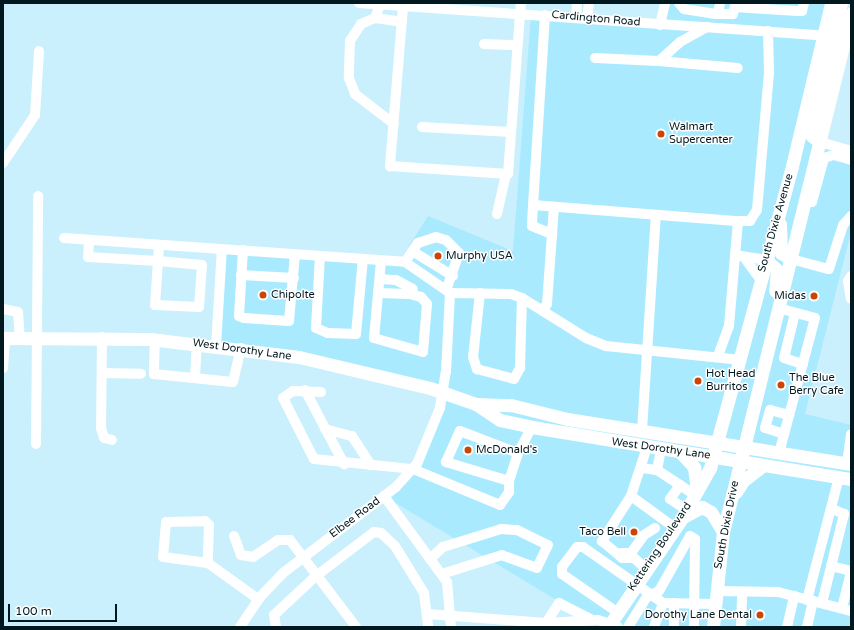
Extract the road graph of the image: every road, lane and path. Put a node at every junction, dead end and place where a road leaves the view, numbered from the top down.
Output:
1 (359, 3) edge
2 (521, 3) edge
3 (577, 3) edge
4 (589, 3) edge
5 (665, 3) edge
6 (679, 3) edge
7 (720, 3) edge
8 (804, 3) edge
9 (831, 3) edge
10 (841, 3) edge
11 (380, 5) junction
12 (403, 7) junction
13 (469, 7) edge
14 (734, 8) edge
15 (519, 14) junction
16 (718, 14) junction
17 (851, 14) edge
18 (545, 15) junction
19 (375, 18) junction
20 (576, 18) junction
21 (588, 19) junction
22 (402, 22) junction
23 (660, 25) junction
24 (707, 28) junction
25 (731, 29) junction
26 (768, 32) junction
27 (838, 37) edge
28 (484, 44) dead end
29 (517, 45) junction
30 (39, 51) dead end
31 (595, 58) dead end
32 (659, 61) junction
33 (738, 68) dead end
34 (812, 88) junction
35 (394, 124) junction
36 (422, 127) dead end
37 (511, 132) junction
38 (820, 142) junction
39 (851, 151) edge
40 (851, 160) edge
41 (3, 163) edge
42 (792, 166) junction
43 (506, 174) junction
44 (38, 196) dead end
45 (805, 201) junction
46 (533, 205) junction
47 (554, 207) junction
48 (780, 208) junction
49 (497, 214) dead end
50 (656, 215) junction
51 (851, 216) edge
52 (738, 221) junction
53 (552, 234) junction
54 (64, 238) dead end
55 (89, 240) junction
56 (159, 245) junction
57 (222, 249) junction
58 (243, 250) junction
59 (412, 251) junction
60 (295, 254) junction
61 (320, 256) junction
62 (739, 256) junction
63 (363, 259) junction
64 (791, 259) junction
65 (766, 260) junction
66 (158, 261) junction
67 (381, 261) junction
68 (405, 262) junction
69 (423, 274) junction
70 (241, 275) junction
71 (453, 276) junction
72 (294, 278) junction
73 (380, 279) junction
74 (760, 279) junction
75 (850, 279) edge
76 (411, 291) junction
77 (448, 291) junction
78 (378, 293) junction
79 (480, 293) junction
80 (522, 298) junction
81 (851, 299) edge
82 (778, 308) junction
83 (543, 309) junction
84 (3, 310) edge
85 (795, 313) junction
86 (37, 337) junction
87 (102, 337) junction
88 (4, 338) edge
89 (20, 338) junction
90 (155, 339) junction
91 (768, 342) junction
92 (197, 343) junction
93 (216, 346) junction
94 (241, 348) junction
95 (647, 349) junction
96 (718, 356) junction
97 (741, 360) junction
98 (803, 364) junction
99 (3, 368) edge
100 (102, 373) junction
101 (141, 374) dead end
102 (195, 378) junction
103 (305, 390) junction
104 (321, 392) dead end
105 (443, 392) junction
106 (476, 404) junction
107 (726, 408) junction
108 (789, 415) junction
109 (532, 427) junction
110 (325, 429) junction
111 (642, 430) junction
112 (784, 434) junction
113 (851, 434) edge
114 (690, 437) junction
115 (112, 440) dead end
116 (716, 442) junction
117 (36, 444) dead end
118 (647, 447) junction
119 (744, 447) junction
120 (661, 450) junction
121 (680, 452) junction
122 (518, 453) junction
123 (779, 453) junction
124 (712, 457) junction
125 (740, 462) junction
126 (344, 464) junction
127 (849, 464) edge
128 (371, 465) junction
129 (448, 466) junction
130 (762, 466) junction
131 (642, 468) junction
132 (413, 469) junction
133 (657, 470) junction
134 (845, 478) edge
135 (439, 481) junction
136 (509, 481) junction
137 (680, 485) junction
138 (696, 494) junction
139 (384, 496) junction
140 (631, 496) junction
141 (731, 500) junction
142 (832, 509) junction
143 (684, 517) junction
144 (661, 518) junction
145 (654, 528) junction
146 (605, 532) junction
147 (723, 532) junction
148 (234, 536) dead end
149 (303, 558) junction
150 (634, 558) junction
151 (430, 559) junction
152 (208, 563) junction
153 (831, 566) junction
154 (645, 568) junction
155 (851, 572) edge
156 (442, 574) junction
157 (316, 576) junction
158 (636, 582) junction
159 (742, 592) junction
160 (652, 595) junction
161 (794, 596) junction
162 (715, 597) junction
163 (258, 599) junction
164 (814, 601) junction
165 (674, 603) junction
166 (695, 603) junction
167 (662, 605) junction
168 (846, 609) edge
169 (427, 614) junction
170 (452, 616) junction
171 (592, 620) junction
172 (613, 622) edge
173 (546, 623) junction
174 (580, 624) edge
175 (240, 627) edge
176 (276, 627) edge
177 (356, 627) edge
178 (428, 627) edge
179 (451, 627) edge
180 (628, 627) edge
181 (649, 627) edge
182 (654, 627) edge
183 (674, 627) edge
184 (694, 627) edge
185 (713, 627) edge
186 (741, 627) edge
187 (786, 627) edge
188 (807, 627) edge

1 - 11 street, Cardington Road
2 - 15 street
3 - 20 street
4 - 21 street
5 - 23 street
6 - 16 street
7 - 16 street
8 - 14 street
9 - 27 main road, South Dixie Avenue
10 - 27 main road
11 - 12 street, Cardington Road
11 - 19 street
12 - 13 street, Cardington Road
12 - 22 street
13 - 15 street, Cardington Road
14 - 16 street
14 - 25 street
15 - 18 street, Cardington Road
15 - 29 street
17 - 27 main road, South Dixie Avenue
18 - 20 street, Cardington Road
18 - 46 street
19 - 22 street
19 - 35 street
20 - 21 street, Cardington Road
21 - 23 street, Cardington Road
22 - 35 street
23 - 24 street, Cardington Road
24 - 25 street, Cardington Road
24 - 32 street
25 - 26 street, Cardington Road
26 - 27 street, Cardington Road
26 - 52 street
27 - 34 main road, South Dixie Avenue
27 - 38 main road, South Dixie Avenue
28 - 29 street
29 - 37 street
30 - 41 street
31 - 32 street
32 - 33 street
34 - 38 main road
34 - 42 main road, South Dixie Avenue
35 - 43 street
36 - 37 street
37 - 43 street
38 - 39 street
38 - 42 main road
38 - 45 main road, South Dixie Avenue
40 - 45 street
42 - 48 main road, South Dixie Avenue
43 - 49 street
44 - 86 street
45 - 64 main road, South Dixie Avenue
46 - 47 street
46 - 53 street
47 - 50 street
47 - 53 street
48 - 64 main road
48 - 65 main road, South Dixie Avenue
50 - 52 street
50 - 95 street
51 - 64 street
52 - 62 street
53 - 83 street
54 - 55 street
55 - 56 street
55 - 66 street
56 - 57 street
56 - 66 street
57 - 58 street
57 - 93 street
58 - 60 street
58 - 70 street
59 - 68 street
59 - 71 street
59 - 71 street
60 - 61 street
60 - 72 street
61 - 63 street
61 - 63 street
62 - 65 street
62 - 74 street
62 - 96 street
63 - 67 street
64 - 82 main road, South Dixie Avenue
65 - 74 main road, South Dixie Avenue
65 - 91 main road
66 - 66 street
67 - 68 street
67 - 73 street
68 - 69 street
69 - 76 street
69 - 77 street
70 - 72 street
70 - 72 street
71 - 77 street
73 - 76 street
73 - 78 street
74 - 97 main road, South Dixie Avenue
75 - 81 street
76 - 78 street
76 - 78 street
77 - 79 street
77 - 105 street, Elbee Road
79 - 80 street
79 - 80 street
80 - 83 street
82 - 85 street
82 - 91 main road, South Dixie Avenue
83 - 95 street
84 - 89 street
85 - 98 street
85 - 98 street
86 - 87 main road, West Dorothy Lane
86 - 89 main road, West Dorothy Lane
86 - 117 street
87 - 90 main road, West Dorothy Lane
87 - 100 street
88 - 89 main road, West Dorothy Lane
88 - 99 street
90 - 92 main road, West Dorothy Lane
90 - 102 street
91 - 119 main road, South Dixie Avenue
92 - 93 main road, West Dorothy Lane
92 - 102 street
93 - 94 main road, West Dorothy Lane
94 - 102 street
94 - 105 main road, West Dorothy Lane
95 - 96 street
95 - 111 street
96 - 97 street
97 - 107 main road, South Dixie Avenue
98 - 108 street
100 - 101 street
100 - 115 street
103 - 104 street
103 - 110 street
103 - 126 street
105 - 106 main road, West Dorothy Lane
105 - 132 street, Elbee Road
106 - 109 main road, West Dorothy Lane
106 - 111 main road, West Dorothy Lane
107 - 114 main road
107 - 116 main road, South Dixie Avenue
108 - 112 street
108 - 112 street
109 - 118 main road, West Dorothy Lane
109 - 122 street
110 - 126 street
110 - 128 street
111 - 114 main road, West Dorothy Lane
112 - 123 street
113 - 127 street
114 - 116 main road, West Dorothy Lane
116 - 119 main road, West Dorothy Lane
116 - 124 main road, Kettering Boulevard
118 - 120 main road, West Dorothy Lane
118 - 131 street
119 - 123 main road, West Dorothy Lane
119 - 125 main road, South Dixie Drive
120 - 121 main road, West Dorothy Lane
120 - 133 street
121 - 124 main road, West Dorothy Lane
121 - 138 main road
122 - 129 street
122 - 136 street
123 - 127 main road, West Dorothy Lane
124 - 125 main road, West Dorothy Lane
124 - 138 main road, Kettering Boulevard
125 - 130 main road, West Dorothy Lane
125 - 141 main road, South Dixie Drive
126 - 128 street
128 - 132 street
129 - 135 street
129 - 136 street
130 - 134 main road, West Dorothy Lane
130 - 141 main road
131 - 133 street
131 - 140 street
132 - 135 street
132 - 139 street, Elbee Road
133 - 137 street
134 - 142 street
135 - 136 street
137 - 138 street
137 - 143 street
138 - 143 main road, Kettering Boulevard
139 - 149 street, Elbee Road
139 - 151 street
140 - 144 street
140 - 146 street
141 - 147 main road, South Dixie Drive
142 - 153 street
142 - 164 street
143 - 144 street
143 - 147 main road
143 - 154 main road, Kettering Boulevard
144 - 145 street
145 - 146 street
145 - 150 street
146 - 150 street
147 - 162 main road, South Dixie Drive
148 - 149 street
149 - 157 street
149 - 163 street, Elbee Road
150 - 154 street
151 - 156 street
151 - 156 street
152 - 152 street
152 - 163 street
153 - 155 street
153 - 164 street
154 - 158 main road, Kettering Boulevard
155 - 168 street
156 - 170 street
157 - 169 street
157 - 176 street
157 - 177 street
158 - 160 street
158 - 172 main road, Kettering Boulevard
158 - 172 street
159 - 161 street
159 - 162 street
159 - 186 street
160 - 166 street
160 - 167 street
160 - 180 street
161 - 164 street
161 - 187 street
162 - 166 street
162 - 185 main road, South Dixie Drive
163 - 175 street, Elbee Road
164 - 168 street
164 - 188 street
165 - 166 street
165 - 167 street
165 - 183 street
166 - 184 street
167 - 181 street
167 - 182 street
169 - 170 street
169 - 178 street
170 - 173 street
170 - 179 street
171 - 172 street
171 - 173 street
171 - 174 street
173 - 174 street

